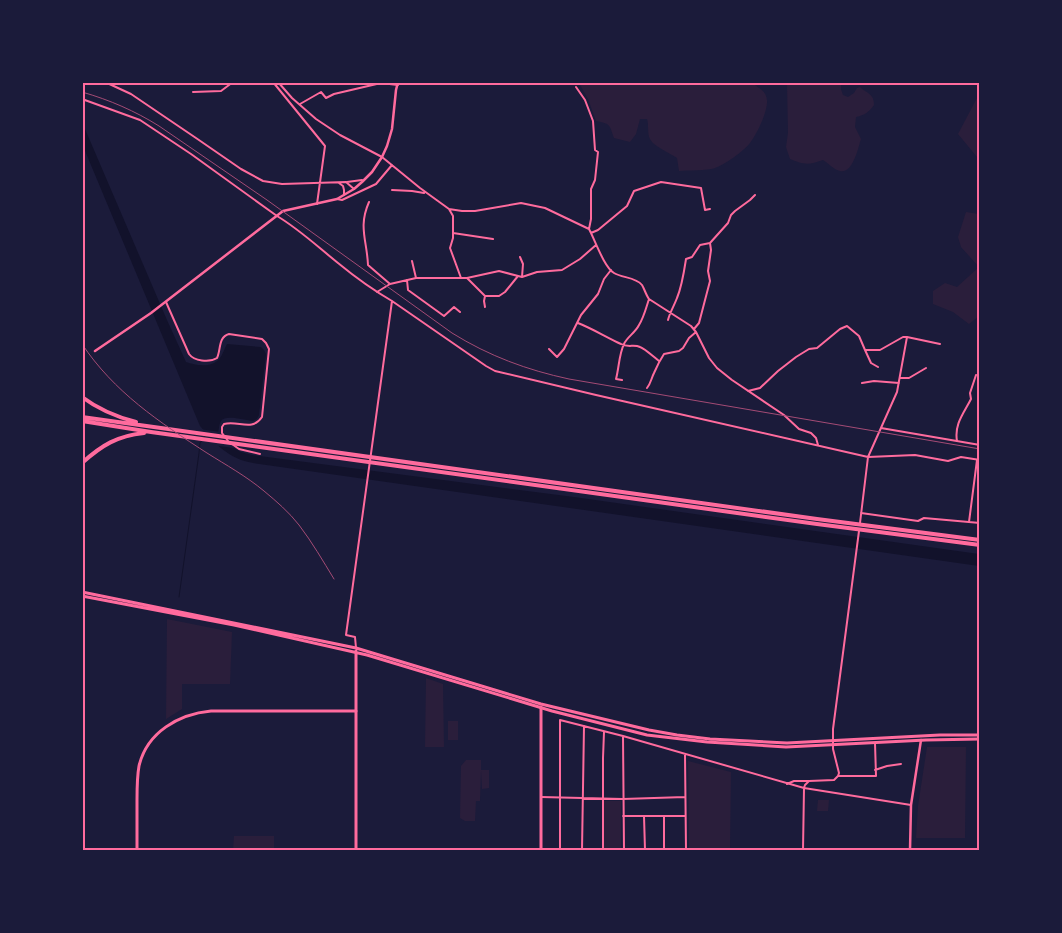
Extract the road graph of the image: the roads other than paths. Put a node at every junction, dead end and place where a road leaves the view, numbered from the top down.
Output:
1 (105, 82) edge
2 (233, 82) edge
3 (273, 82) edge
4 (278, 82) edge
5 (398, 84) edge
6 (576, 87) dead end
7 (193, 92) dead end
8 (82, 99) edge
9 (300, 104) junction
10 (382, 157) junction
11 (392, 164) junction
12 (364, 180) junction
13 (346, 182) junction
14 (320, 183) junction
15 (339, 183) junction
16 (354, 189) junction
17 (392, 190) dead end
18 (427, 193) junction
19 (344, 195) junction
20 (755, 195) dead end
21 (338, 198) junction
22 (369, 202) dead end
23 (317, 204) junction
24 (449, 209) junction
25 (710, 209) dead end
26 (277, 216) junction
27 (589, 229) junction
28 (591, 232) junction
29 (453, 233) junction
30 (493, 239) dead end
31 (710, 243) junction
32 (597, 244) junction
33 (520, 257) dead end
34 (412, 262) dead end
35 (611, 270) junction
36 (518, 276) junction
37 (522, 277) junction
38 (416, 278) junction
39 (461, 278) junction
40 (467, 278) junction
41 (407, 280) junction
42 (390, 284) junction
43 (377, 292) junction
44 (485, 296) junction
45 (649, 299) junction
46 (392, 301) junction
47 (164, 303) junction
48 (485, 307) dead end
49 (460, 312) dead end
50 (670, 312) junction
51 (668, 320) dead end
52 (577, 322) junction
53 (695, 330) junction
54 (907, 337) junction
55 (940, 344) dead end
56 (623, 346) junction
57 (549, 350) dead end
58 (865, 350) junction
59 (95, 351) dead end
60 (659, 361) junction
61 (878, 367) dead end
62 (926, 368) dead end
63 (976, 375) dead end
64 (900, 378) junction
65 (622, 380) dead end
66 (862, 383) dead end
67 (899, 383) junction
68 (647, 388) dead end
69 (748, 391) junction
70 (82, 397) edge
71 (82, 417) edge
72 (82, 422) edge
73 (147, 426) junction
74 (881, 428) junction
75 (151, 432) junction
76 (957, 441) junction
77 (818, 445) junction
78 (980, 445) edge
79 (260, 454) dead end
80 (868, 457) junction
81 (978, 460) edge
82 (82, 463) edge
83 (861, 514) junction
84 (817, 521) junction
85 (969, 522) junction
86 (980, 523) edge
87 (852, 526) junction
88 (979, 541) edge
89 (82, 592) edge
90 (82, 596) edge
91 (356, 651) junction
92 (541, 706) junction
93 (356, 711) junction
94 (584, 726) junction
95 (604, 732) junction
96 (980, 735) edge
97 (623, 736) junction
98 (921, 738) junction
99 (980, 739) edge
100 (875, 742) junction
101 (832, 743) junction
102 (685, 755) junction
103 (901, 764) dead end
104 (875, 770) junction
105 (838, 776) junction
106 (809, 781) junction
107 (787, 784) junction
108 (804, 788) junction
109 (541, 797) junction
110 (561, 797) junction
111 (685, 797) junction
112 (583, 798) junction
113 (603, 798) junction
114 (623, 798) junction
115 (911, 804) junction
116 (623, 816) junction
117 (644, 816) junction
118 (664, 816) junction
119 (685, 816) junction
120 (137, 850) edge
121 (356, 850) edge
122 (540, 850) edge
123 (560, 850) edge
124 (582, 850) edge
125 (603, 850) edge
126 (624, 850) edge
127 (645, 850) edge
128 (664, 850) edge
129 (686, 850) edge
130 (803, 850) edge
131 (910, 850) edge

1 - 14 street
2 - 7 street
3 - 14 street
4 - 9 street
5 - 9 street
5 - 10 street
6 - 27 street
8 - 26 street
9 - 10 street
10 - 11 street
10 - 12 street
11 - 18 street
11 - 21 street
12 - 13 street
12 - 16 street
13 - 15 street
13 - 16 street
14 - 15 street
14 - 23 street
15 - 19 street
16 - 19 street
17 - 18 street
18 - 24 street
19 - 21 street
20 - 31 street
21 - 23 street
22 - 42 street
23 - 26 street
24 - 27 street
24 - 29 street
25 - 28 street
26 - 43 street
26 - 47 street
27 - 28 street
28 - 32 street
29 - 30 street
29 - 39 street
31 - 50 street
31 - 53 street
32 - 35 street
32 - 37 street
33 - 37 street
34 - 38 street
35 - 45 street
35 - 52 street
36 - 37 street
36 - 40 street
36 - 44 street
38 - 39 street
38 - 41 street
39 - 40 street
40 - 44 street
41 - 42 street
41 - 49 street
42 - 43 street
43 - 46 street
44 - 48 street
45 - 50 street
45 - 56 street
46 - 77 street
46 - 91 street
47 - 59 street
47 - 79 street
50 - 51 street
50 - 53 street
52 - 56 street
52 - 57 street
53 - 60 street
53 - 69 street
54 - 55 street
54 - 58 street
54 - 64 street
56 - 60 street
56 - 65 street
58 - 61 street
58 - 69 street
60 - 68 street
62 - 64 street
63 - 76 street
64 - 67 street
66 - 67 street
67 - 74 street
69 - 77 street
70 - 73 highway
71 - 73 highway
72 - 75 highway
73 - 84 highway
74 - 76 street
74 - 80 street
75 - 82 highway
75 - 84 highway
76 - 78 street
77 - 80 street
80 - 81 street
80 - 83 street
81 - 85 street
83 - 85 street
83 - 101 street
84 - 87 highway
85 - 86 street
87 - 88 highway
87 - 88 highway
89 - 91 main road
90 - 91 main road
91 - 92 main road
91 - 93 main road
92 - 101 main road
92 - 109 main road
93 - 120 main road
93 - 121 main road
94 - 95 street
94 - 110 street
94 - 112 street
95 - 97 street
95 - 113 street
96 - 98 main road
97 - 102 street
97 - 114 street
98 - 99 main road
98 - 100 main road
98 - 101 main road
98 - 115 street
100 - 101 main road
100 - 104 street
101 - 105 street
102 - 107 street
102 - 111 street
103 - 104 street
104 - 105 street
105 - 106 street
106 - 107 street
106 - 108 street
107 - 108 street
108 - 115 street
108 - 130 street
109 - 110 street
109 - 122 main road
110 - 112 street
110 - 123 street
111 - 114 street
111 - 119 street
112 - 113 street
112 - 124 street
113 - 114 street
113 - 125 street
114 - 116 street
115 - 131 street
116 - 117 street
116 - 126 street
117 - 118 street
117 - 127 street
118 - 119 street
118 - 128 street
119 - 129 street

